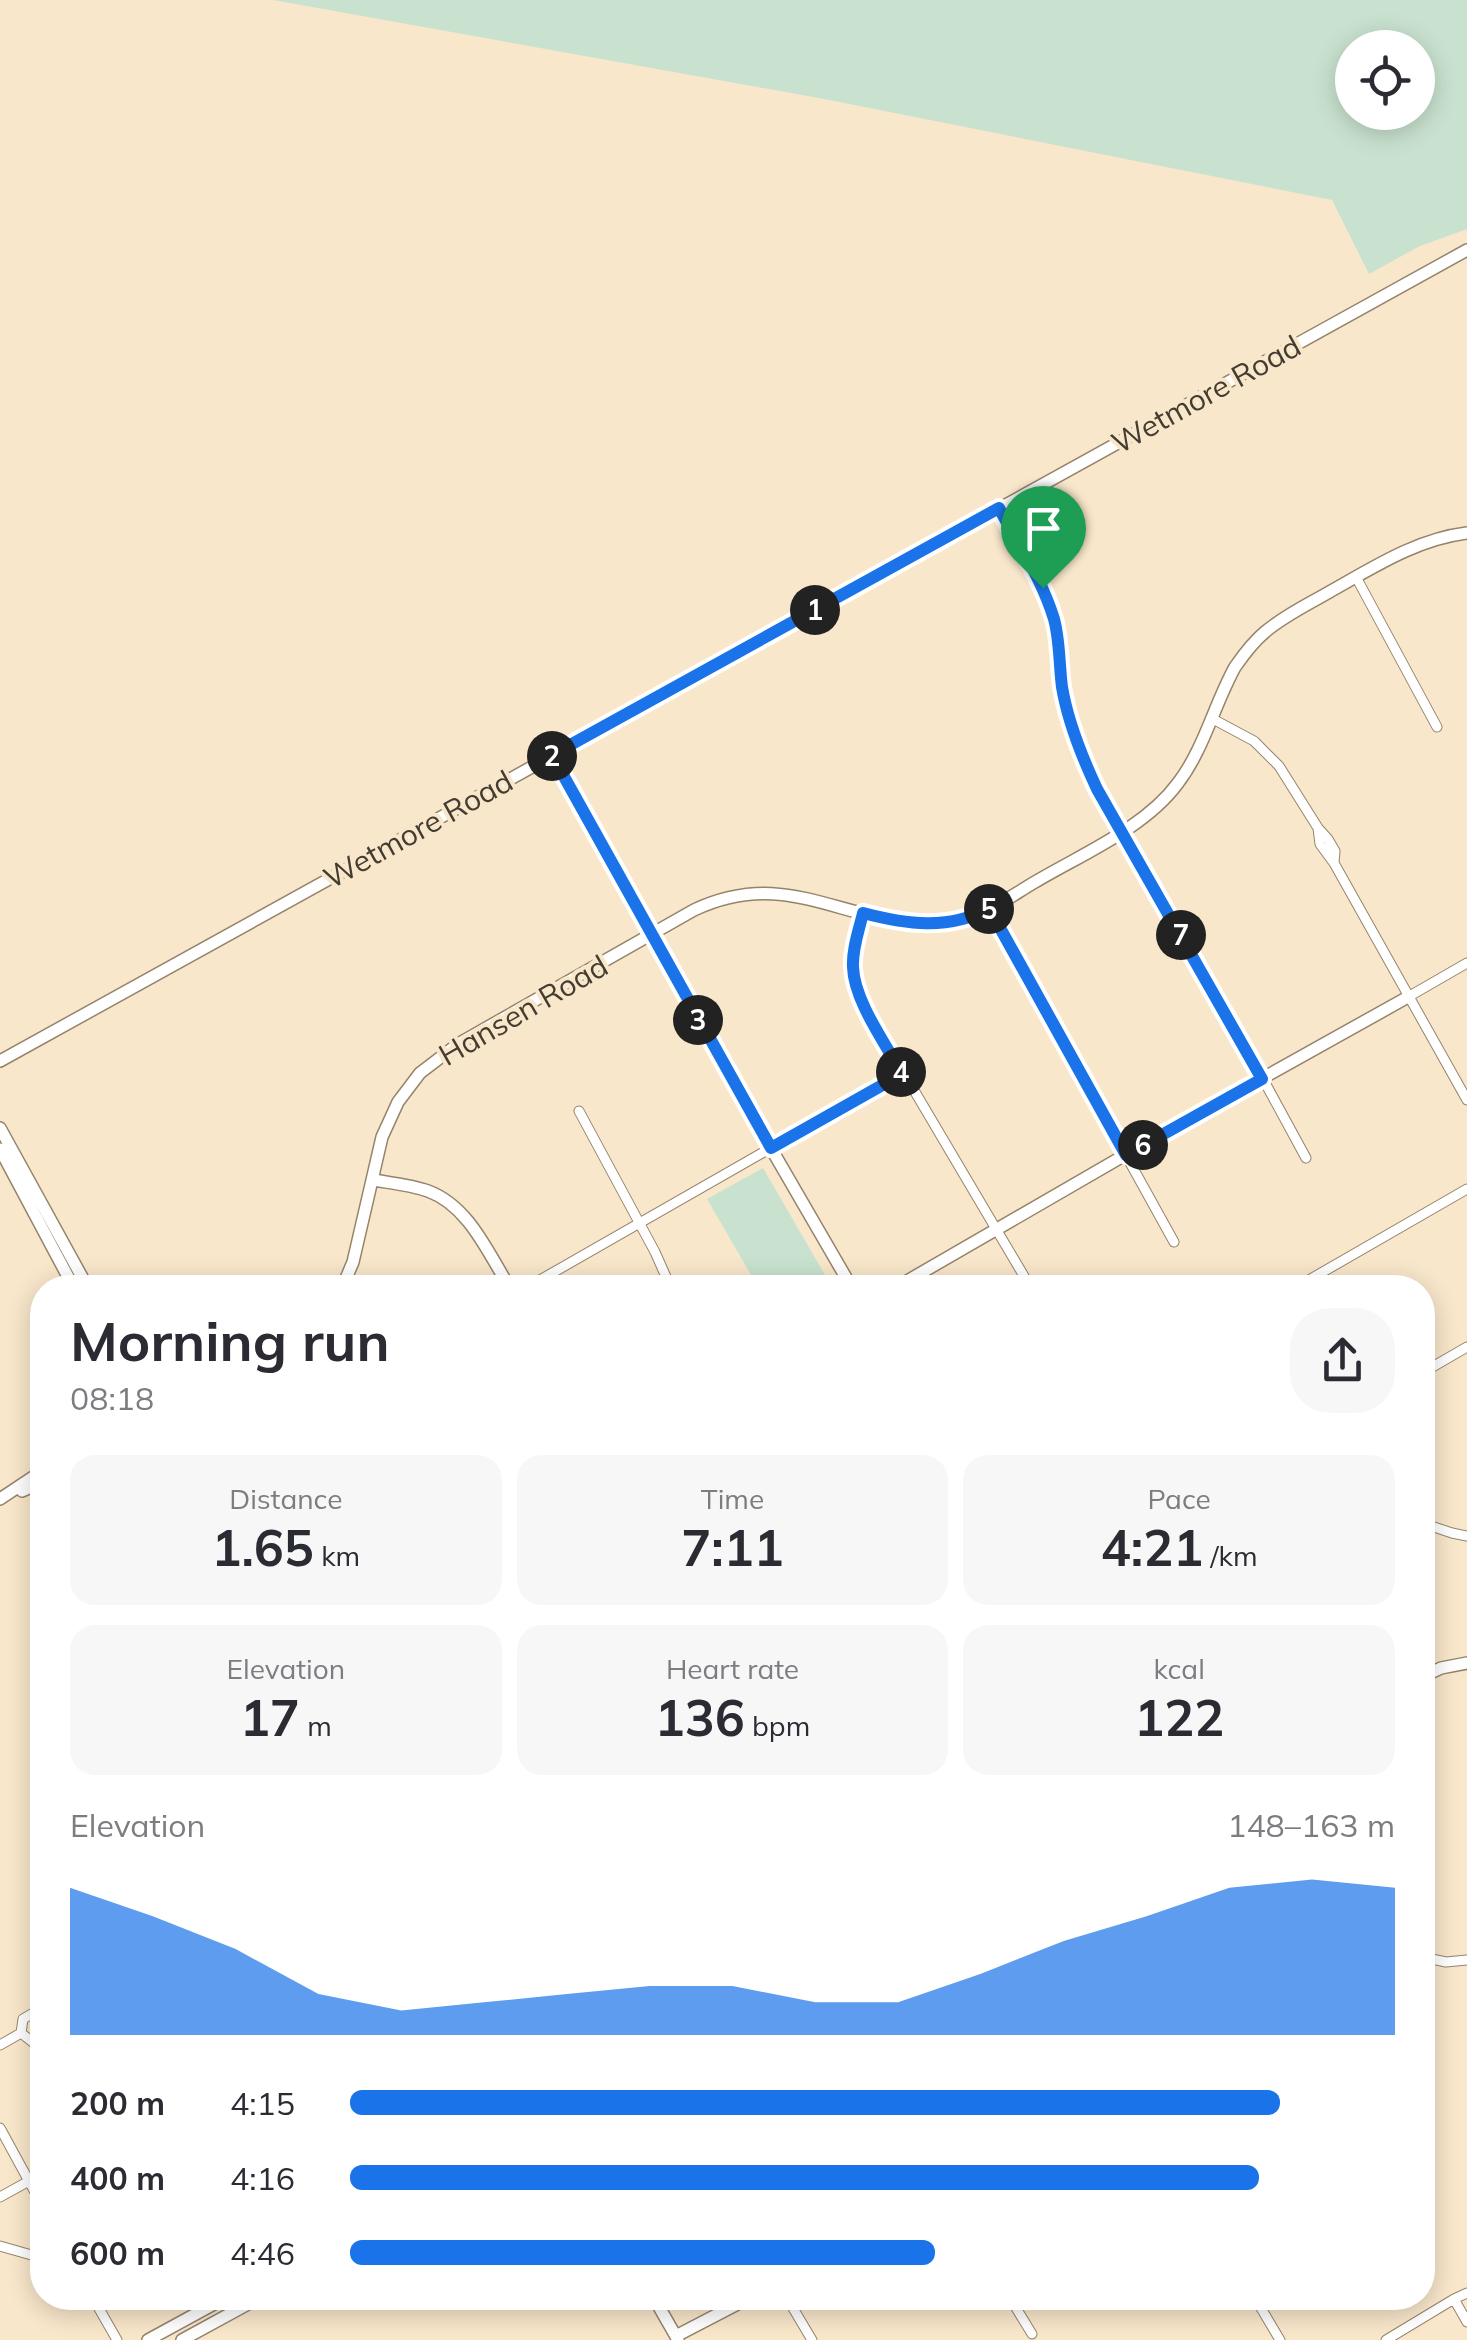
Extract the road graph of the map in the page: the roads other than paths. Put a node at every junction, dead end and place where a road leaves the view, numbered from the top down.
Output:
1 (1467, 250) edge
2 (999, 508) junction
3 (1467, 533) edge
4 (1356, 577) junction
5 (1211, 718) junction
6 (1437, 728) dead end
7 (552, 755) junction
8 (1122, 832) junction
9 (989, 908) junction
10 (863, 913) junction
11 (652, 935) junction
12 (1467, 963) edge
13 (1408, 996) junction
14 (0, 1061) edge
15 (902, 1074) junction
16 (1262, 1079) junction
17 (1467, 1100) edge
18 (579, 1111) dead end
19 (0, 1128) edge
20 (0, 1148) edge
21 (771, 1148) junction
22 (1126, 1155) junction
23 (1306, 1158) dead end
24 (373, 1180) junction
25 (1467, 1189) edge
26 (639, 1224) junction
27 (998, 1230) junction
28 (1174, 1242) dead end
29 (67, 1275) edge
30 (81, 1275) edge
31 (348, 1275) edge
32 (502, 1275) edge
33 (549, 1275) edge
34 (664, 1275) edge
35 (844, 1275) edge
36 (918, 1275) edge
37 (1023, 1275) edge
38 (1318, 1275) edge
39 (1467, 1347) edge
40 (1435, 1365) edge
41 (30, 1479) edge
42 (30, 1487) edge
43 (0, 1500) edge
44 (1435, 1528) edge
45 (1467, 1536) edge
46 (1467, 1663) edge
47 (1435, 1671) edge
48 (1435, 1960) edge
49 (1467, 1960) edge
50 (30, 2015) edge
51 (21, 2033) junction
52 (30, 2040) edge
53 (0, 2045) edge
54 (0, 2128) edge
55 (29, 2181) joint
56 (0, 2197) edge
57 (0, 2246) edge
58 (30, 2255) edge
59 (1467, 2294) edge
60 (1454, 2299) junction
61 (100, 2310) edge
62 (203, 2310) edge
63 (237, 2310) edge
64 (661, 2310) edge
65 (728, 2310) edge
66 (794, 2310) edge
67 (1017, 2310) edge
68 (1263, 2310) edge
69 (1467, 2322) edge
70 (1032, 2334) dead end
71 (678, 2339) edge
72 (117, 2340) edge
73 (148, 2340) edge
74 (182, 2340) edge
75 (812, 2340) edge
76 (1280, 2340) edge
77 (1386, 2340) edge

1 - 2 street, Wetmore Road
2 - 7 street, Wetmore Road
2 - 8 street
3 - 4 street, Hansen Road
4 - 5 street, Hansen Road
4 - 6 street
5 - 8 street, Hansen Road
5 - 13 street
7 - 11 street
7 - 14 street, Wetmore Road
8 - 9 street, Hansen Road
8 - 16 street
9 - 10 street, Hansen Road
9 - 22 street
10 - 11 street, Hansen Road
10 - 15 street
11 - 21 street
11 - 24 street, Hansen Road
12 - 13 street
13 - 16 street
13 - 17 street
15 - 21 street
15 - 27 street
16 - 22 street
16 - 23 street
18 - 26 street
19 - 30 street
20 - 29 street
21 - 26 street
21 - 35 street
22 - 27 street
22 - 28 street
24 - 31 street, Hansen Road
24 - 32 street
25 - 38 street
26 - 33 street
26 - 34 street
27 - 36 street
27 - 37 street
39 - 40 street
41 - 43 street
42 - 43 street
44 - 45 street
46 - 47 street
48 - 49 street
50 - 51 street
51 - 52 street
51 - 53 street
54 - 55 street
55 - 56 street
57 - 58 street
59 - 60 street
60 - 69 street
60 - 77 street
61 - 72 street
62 - 73 street
63 - 74 street
64 - 71 street
65 - 71 street
66 - 75 street
67 - 70 street
68 - 76 street

